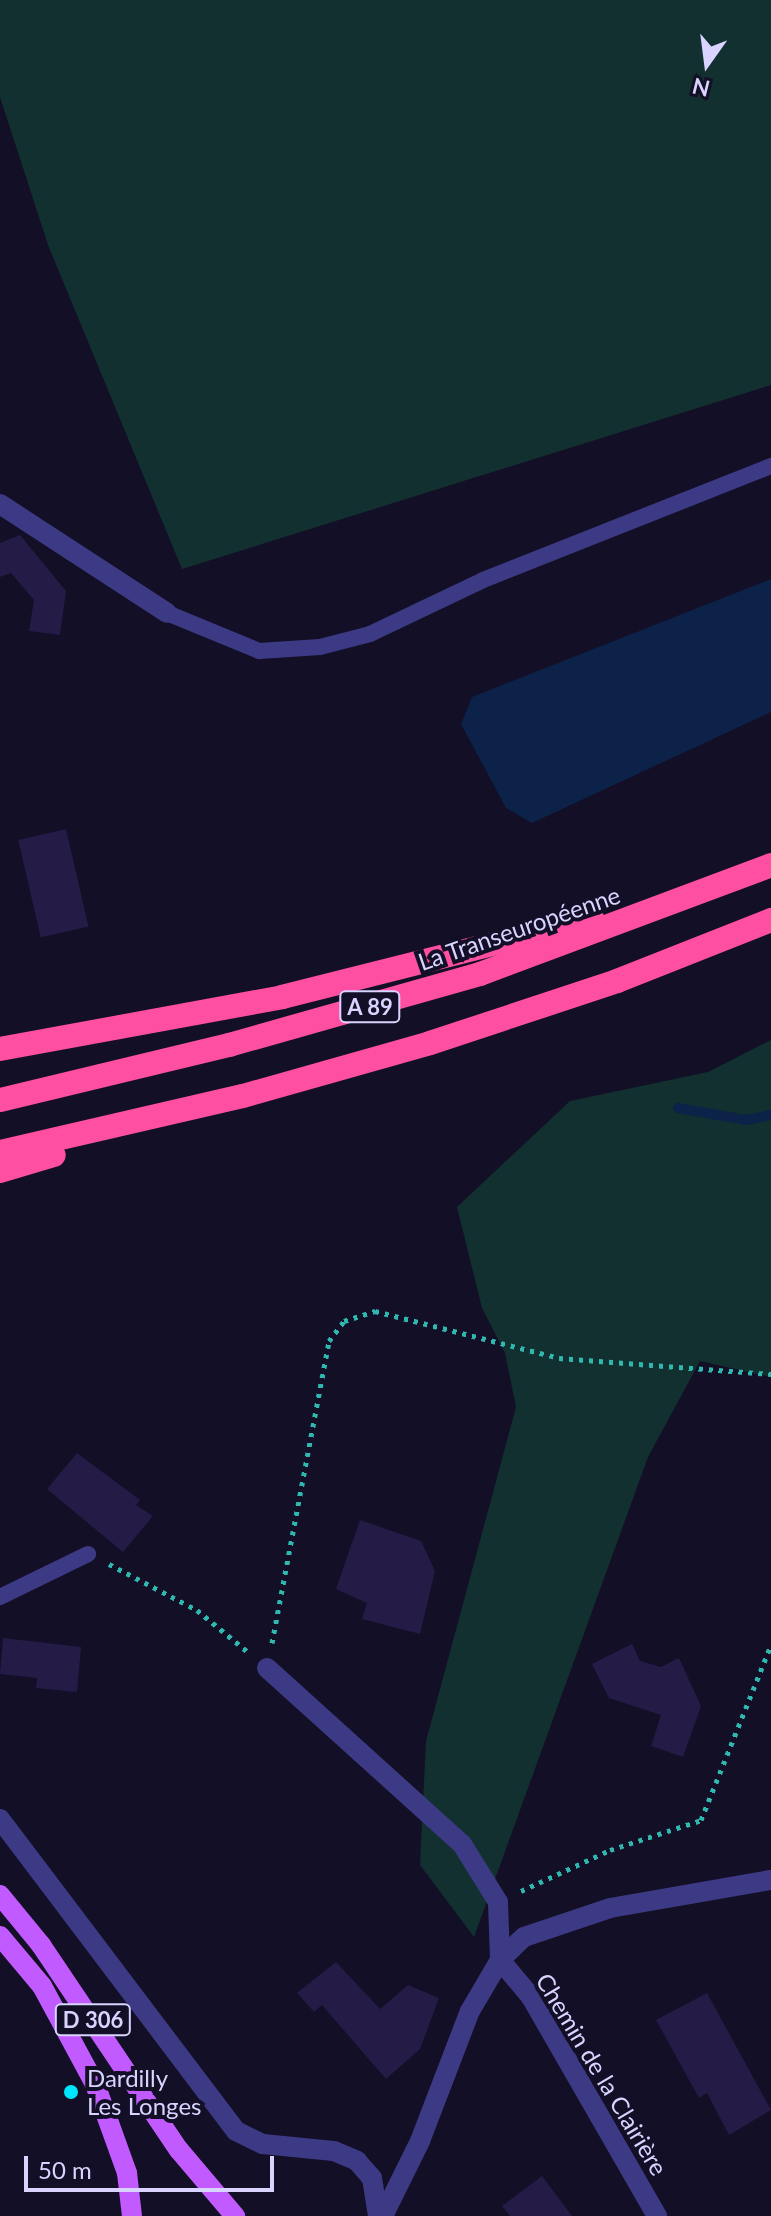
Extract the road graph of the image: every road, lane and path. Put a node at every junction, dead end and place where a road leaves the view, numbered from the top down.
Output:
1 (771, 466) edge
2 (0, 504) edge
3 (167, 613) joint
4 (771, 865) edge
5 (730, 884) junction
6 (771, 920) edge
7 (0, 1049) edge
8 (243, 1096) junction
9 (0, 1100) edge
10 (0, 1152) edge
11 (0, 1171) edge
12 (771, 1374) edge
13 (88, 1554) joint
14 (0, 1597) edge
15 (771, 1645) edge
16 (267, 1668) junction
17 (0, 1819) edge
18 (771, 1880) edge
19 (0, 1895) edge
20 (498, 1902) junction
21 (0, 1936) edge
22 (500, 1960) junction
23 (132, 2216) edge
24 (235, 2216) edge
25 (380, 2216) edge
26 (657, 2216) edge

1 - 3 lane
2 - 3 street
4 - 5 highway, La Transeuropéenne / A 89
5 - 7 highway
5 - 9 highway, La Transeuropéenne / A 89
6 - 8 highway, A 89
8 - 10 highway, A 89
8 - 11 highway
12 - 16 path
13 - 14 lane
13 - 16 path
15 - 20 path
16 - 20 street
17 - 25 street
18 - 22 street
19 - 24 main road, D 306
20 - 22 street
21 - 23 main road, D 306
22 - 25 street
22 - 26 street, Chemin de la Clairière

